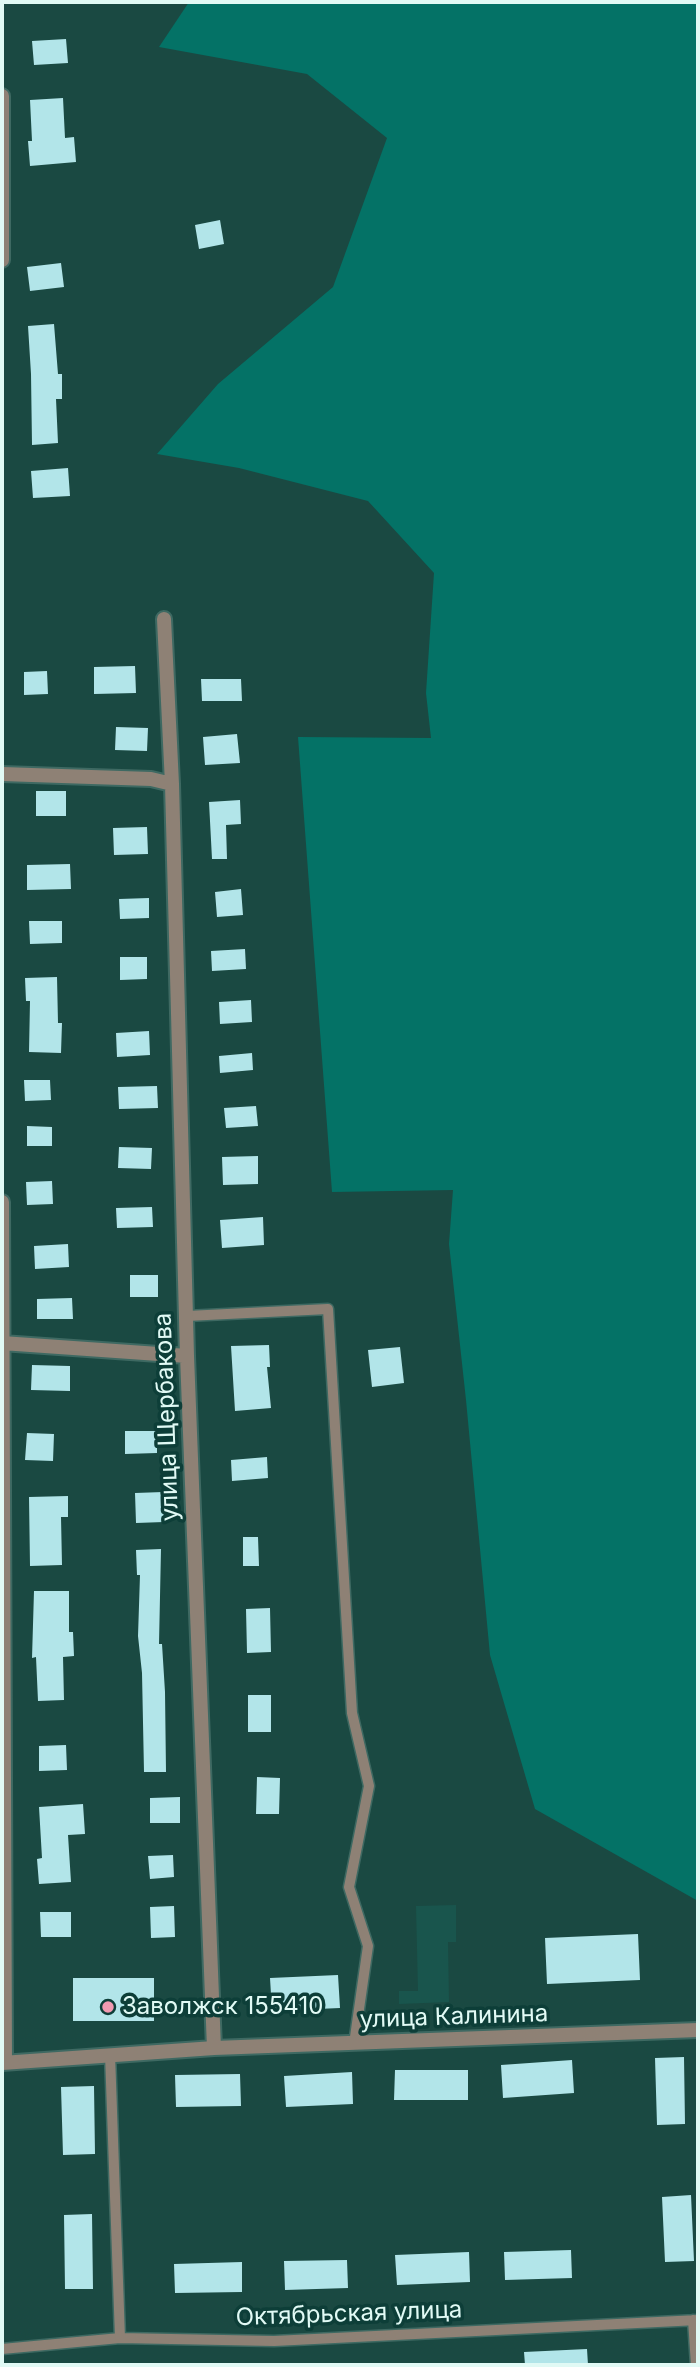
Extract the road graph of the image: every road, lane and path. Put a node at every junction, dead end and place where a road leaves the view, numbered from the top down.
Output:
1 (2, 96) edge
2 (2, 132) edge
3 (2, 260) edge
4 (164, 619) dead end
5 (2, 774) edge
6 (172, 783) junction
7 (2, 1202) edge
8 (187, 1316) junction
9 (3, 1343) edge
10 (187, 1356) junction
11 (698, 2030) edge
12 (355, 2044) junction
13 (214, 2048) junction
14 (110, 2054) junction
15 (3, 2062) edge
16 (696, 2320) edge
17 (120, 2338) junction
18 (2, 2349) edge
19 (696, 2365) edge

1 - 2 street
2 - 3 street
4 - 6 street, улица Щербакова
5 - 6 street
6 - 8 street, улица Щербакова
7 - 9 street
8 - 10 street, улица Щербакова
8 - 12 lane
9 - 10 street
9 - 15 street
10 - 13 street, улица Щербакова
11 - 12 street, улица Калинина
12 - 13 street, улица Калинина
13 - 14 street, улица Калинина
14 - 15 street, улица Калинина
14 - 17 lane
16 - 17 lane, Октябрьская улица
16 - 19 lane
17 - 18 lane, Октябрьская улица

